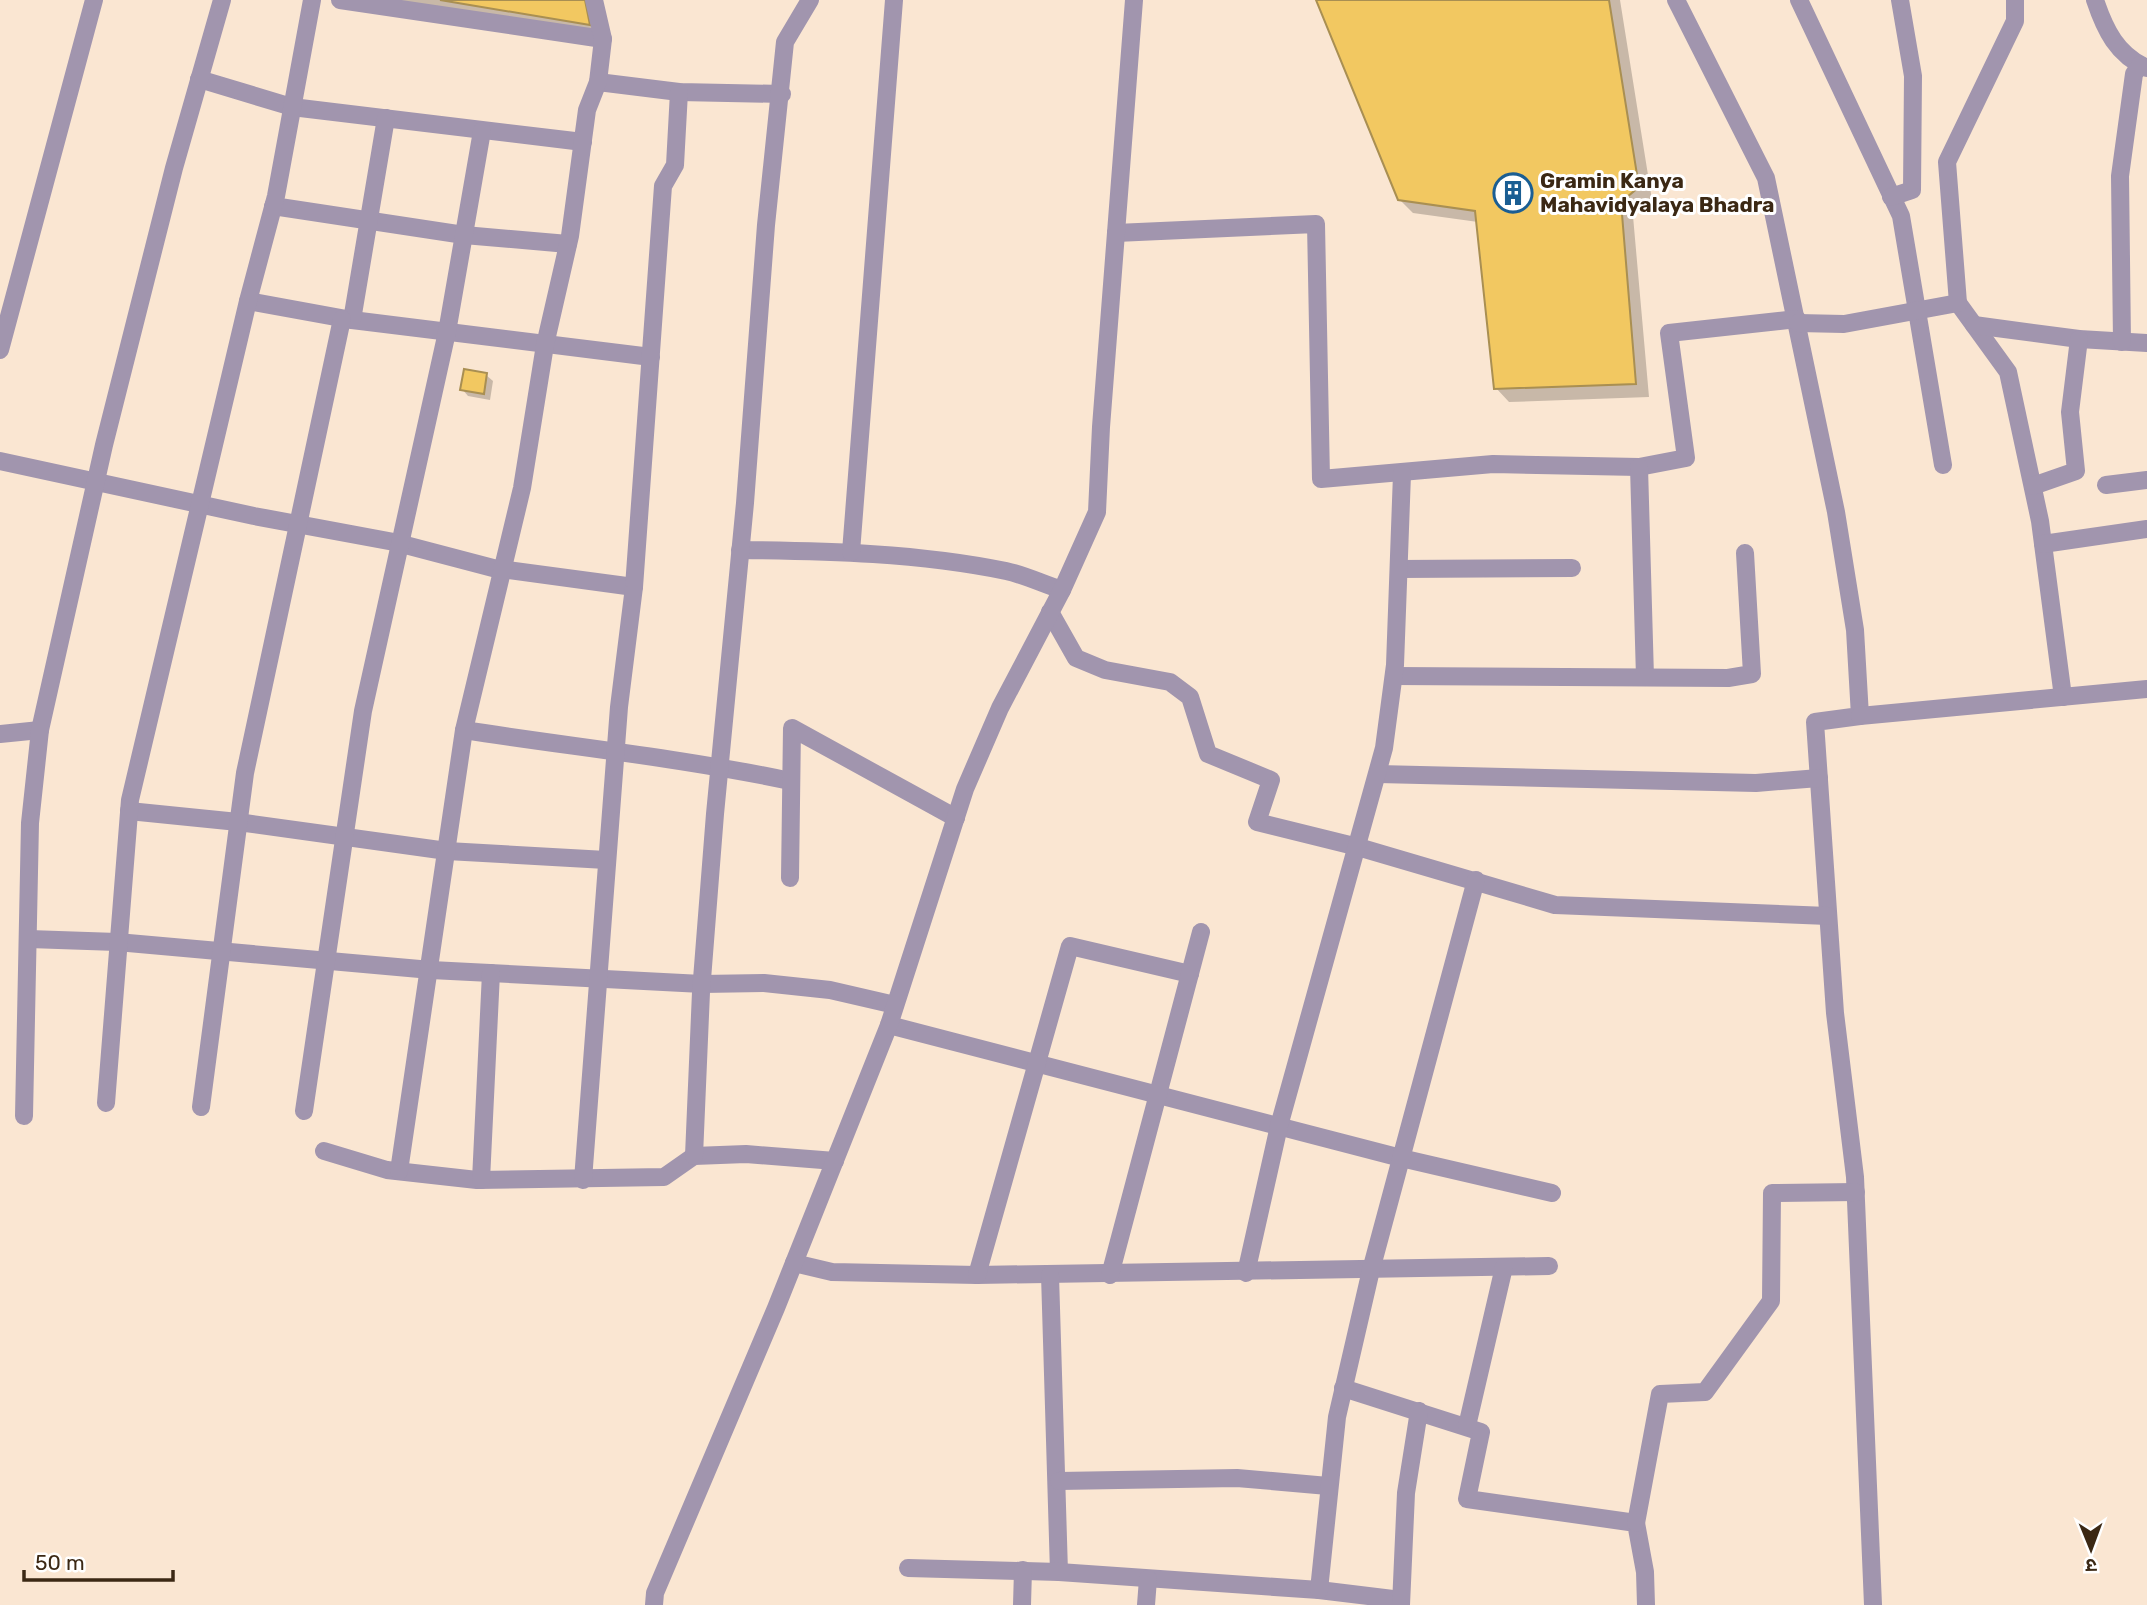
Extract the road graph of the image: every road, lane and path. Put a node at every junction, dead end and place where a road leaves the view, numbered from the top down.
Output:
1 (93, 0) edge
2 (222, 0) edge
3 (312, 0) edge
4 (340, 0) edge
5 (594, 0) edge
6 (810, 0) edge
7 (894, 0) edge
8 (1134, 0) edge
9 (1676, 0) edge
10 (1799, 0) edge
11 (1900, 0) edge
12 (2015, 0) edge
13 (2095, 0) edge
14 (603, 39) junction
15 (2144, 66) edge
16 (199, 79) junction
17 (598, 82) junction
18 (679, 92) junction
19 (782, 94) junction
20 (292, 107) junction
21 (386, 118) junction
22 (482, 131) junction
23 (583, 142) junction
24 (1891, 197) junction
25 (273, 206) junction
26 (368, 220) junction
27 (1116, 233) junction
28 (464, 235) junction
29 (568, 244) junction
30 (248, 301) junction
31 (1958, 303) junction
32 (1916, 310) junction
33 (347, 320) junction
34 (1798, 321) junction
35 (1974, 325) junction
36 (447, 332) junction
37 (2079, 339) junction
38 (2122, 342) junction
39 (2147, 343) edge
40 (545, 345) junction
41 (0, 350) edge
42 (651, 356) junction
43 (0, 461) edge
44 (1943, 465) dead end
45 (1639, 467) junction
46 (1402, 474) junction
47 (2147, 480) edge
48 (96, 481) junction
49 (2106, 485) dead end
50 (2033, 486) junction
51 (200, 504) junction
52 (298, 524) junction
53 (2147, 530) edge
54 (400, 543) junction
55 (2043, 544) junction
56 (740, 550) junction
57 (851, 552) junction
58 (1745, 553) dead end
59 (1572, 568) dead end
60 (1399, 569) junction
61 (502, 570) junction
62 (634, 587) junction
63 (1062, 590) junction
64 (1050, 612) junction
65 (1394, 676) junction
66 (1644, 677) junction
67 (2147, 689) edge
68 (2063, 697) junction
69 (1860, 716) junction
70 (40, 730) junction
71 (464, 730) junction
72 (0, 734) edge
73 (615, 754) junction
74 (719, 766) junction
75 (1378, 774) junction
76 (1819, 778) junction
77 (790, 781) junction
78 (129, 811) junction
79 (956, 818) junction
80 (238, 821) junction
81 (343, 836) junction
82 (1358, 847) junction
83 (447, 851) junction
84 (606, 860) junction
85 (790, 878) dead end
86 (1476, 880) junction
87 (1828, 916) junction
88 (1201, 932) dead end
89 (29, 939) junction
90 (117, 942) junction
91 (220, 952) junction
92 (327, 963) junction
93 (430, 970) junction
94 (491, 973) junction
95 (1190, 974) junction
96 (598, 978) junction
97 (702, 984) junction
98 (895, 1005) junction
99 (889, 1025) junction
100 (1036, 1063) junction
101 (1158, 1096) junction
102 (106, 1103) dead end
103 (201, 1107) dead end
104 (304, 1111) dead end
105 (24, 1116) dead end
106 (1279, 1126) junction
107 (324, 1151) dead end
108 (694, 1156) junction
109 (1401, 1158) junction
110 (835, 1161) junction
111 (399, 1171) junction
112 (481, 1180) junction
113 (583, 1180) junction
114 (1856, 1192) junction
115 (1552, 1193) dead end
116 (794, 1263) junction
117 (1549, 1266) dead end
118 (1504, 1267) junction
119 (1371, 1270) junction
120 (1246, 1273) junction
121 (977, 1275) junction
122 (1051, 1275) junction
123 (1110, 1275) junction
124 (1343, 1388) junction
125 (1419, 1411) junction
126 (1467, 1426) junction
127 (1059, 1481) junction
128 (1328, 1486) junction
129 (1636, 1523) junction
130 (908, 1568) dead end
131 (1023, 1570) junction
132 (1059, 1572) junction
133 (1148, 1579) junction
134 (1319, 1590) junction
135 (1268, 1596) edge
136 (1401, 1602) edge
137 (654, 1605) edge
138 (1022, 1605) edge
139 (1146, 1605) edge
140 (1646, 1605) edge
141 (1874, 1605) edge

1 - 41 street
2 - 16 street
3 - 20 street
4 - 14 street
5 - 14 street
6 - 19 street
7 - 57 street
8 - 27 street
9 - 34 street
10 - 24 street
11 - 24 street
12 - 31 street
13 - 15 street
14 - 17 street
15 - 38 street
16 - 20 street
16 - 48 street
17 - 18 street
17 - 23 street
18 - 19 street
18 - 42 street
19 - 56 street
20 - 21 street
20 - 25 street
21 - 22 street
21 - 26 street
22 - 23 street
22 - 28 street
23 - 29 street
24 - 32 street
25 - 26 street
25 - 30 street
26 - 28 street
26 - 33 street
27 - 46 street
27 - 63 street
28 - 29 street
28 - 36 street
29 - 40 street
30 - 33 street
30 - 51 street
31 - 32 street
31 - 35 street
32 - 34 street
32 - 44 street
33 - 36 street
33 - 52 street
34 - 45 street
34 - 69 street
35 - 37 street
35 - 50 street
36 - 40 street
36 - 54 street
37 - 38 street
37 - 50 street
38 - 39 street
40 - 42 street
40 - 61 street
42 - 62 street
43 - 48 street
45 - 46 street
45 - 66 street
46 - 60 street
47 - 49 street
48 - 51 street
48 - 70 street
50 - 55 street
51 - 52 street
51 - 78 street
52 - 54 street
52 - 80 street
53 - 55 street
54 - 61 street
54 - 81 street
55 - 68 street
56 - 57 street
56 - 74 street
57 - 63 street
58 - 66 street
59 - 60 street
60 - 65 street
61 - 62 street
61 - 71 street
62 - 73 street
63 - 64 street
64 - 79 street
64 - 82 street
65 - 66 street
65 - 75 street
67 - 68 street
68 - 69 street
69 - 76 street
70 - 72 street
70 - 89 street
71 - 73 street
71 - 83 street
73 - 74 street
73 - 84 street
74 - 77 street
74 - 97 street
75 - 76 street
75 - 82 street
76 - 87 street
77 - 79 street
77 - 85 street
78 - 80 street
78 - 90 street
79 - 98 street
80 - 81 street
80 - 91 street
81 - 83 street
81 - 92 street
82 - 86 street
82 - 106 street
83 - 84 street
83 - 93 street
84 - 96 street
86 - 87 street
86 - 109 street
87 - 114 street
88 - 95 street
89 - 90 street
89 - 105 street
90 - 91 street
90 - 102 street
91 - 92 street
91 - 103 street
92 - 93 street
92 - 104 street
93 - 94 street
93 - 111 street
94 - 96 street
94 - 112 street
95 - 100 street
95 - 101 street
96 - 97 street
96 - 113 street
97 - 98 street
97 - 108 street
98 - 99 street
99 - 100 street
99 - 110 street
100 - 101 street
100 - 121 street
101 - 106 street
101 - 123 street
106 - 109 street
106 - 120 street
107 - 111 street
108 - 110 street
108 - 113 street
109 - 115 street
109 - 119 street
110 - 116 street
111 - 112 street
112 - 113 street
114 - 129 street
114 - 141 street
116 - 121 street
116 - 137 street
117 - 118 street
118 - 119 street
118 - 126 street
119 - 120 street
119 - 124 street
120 - 123 street
121 - 122 street
122 - 123 street
122 - 127 street
124 - 125 street
124 - 128 street
125 - 126 street
125 - 136 street
126 - 129 street
127 - 128 street
127 - 132 street
128 - 134 street
129 - 140 street
130 - 131 street
131 - 132 street
131 - 138 street
132 - 133 street
133 - 135 street
133 - 139 street
134 - 135 street
134 - 136 street

